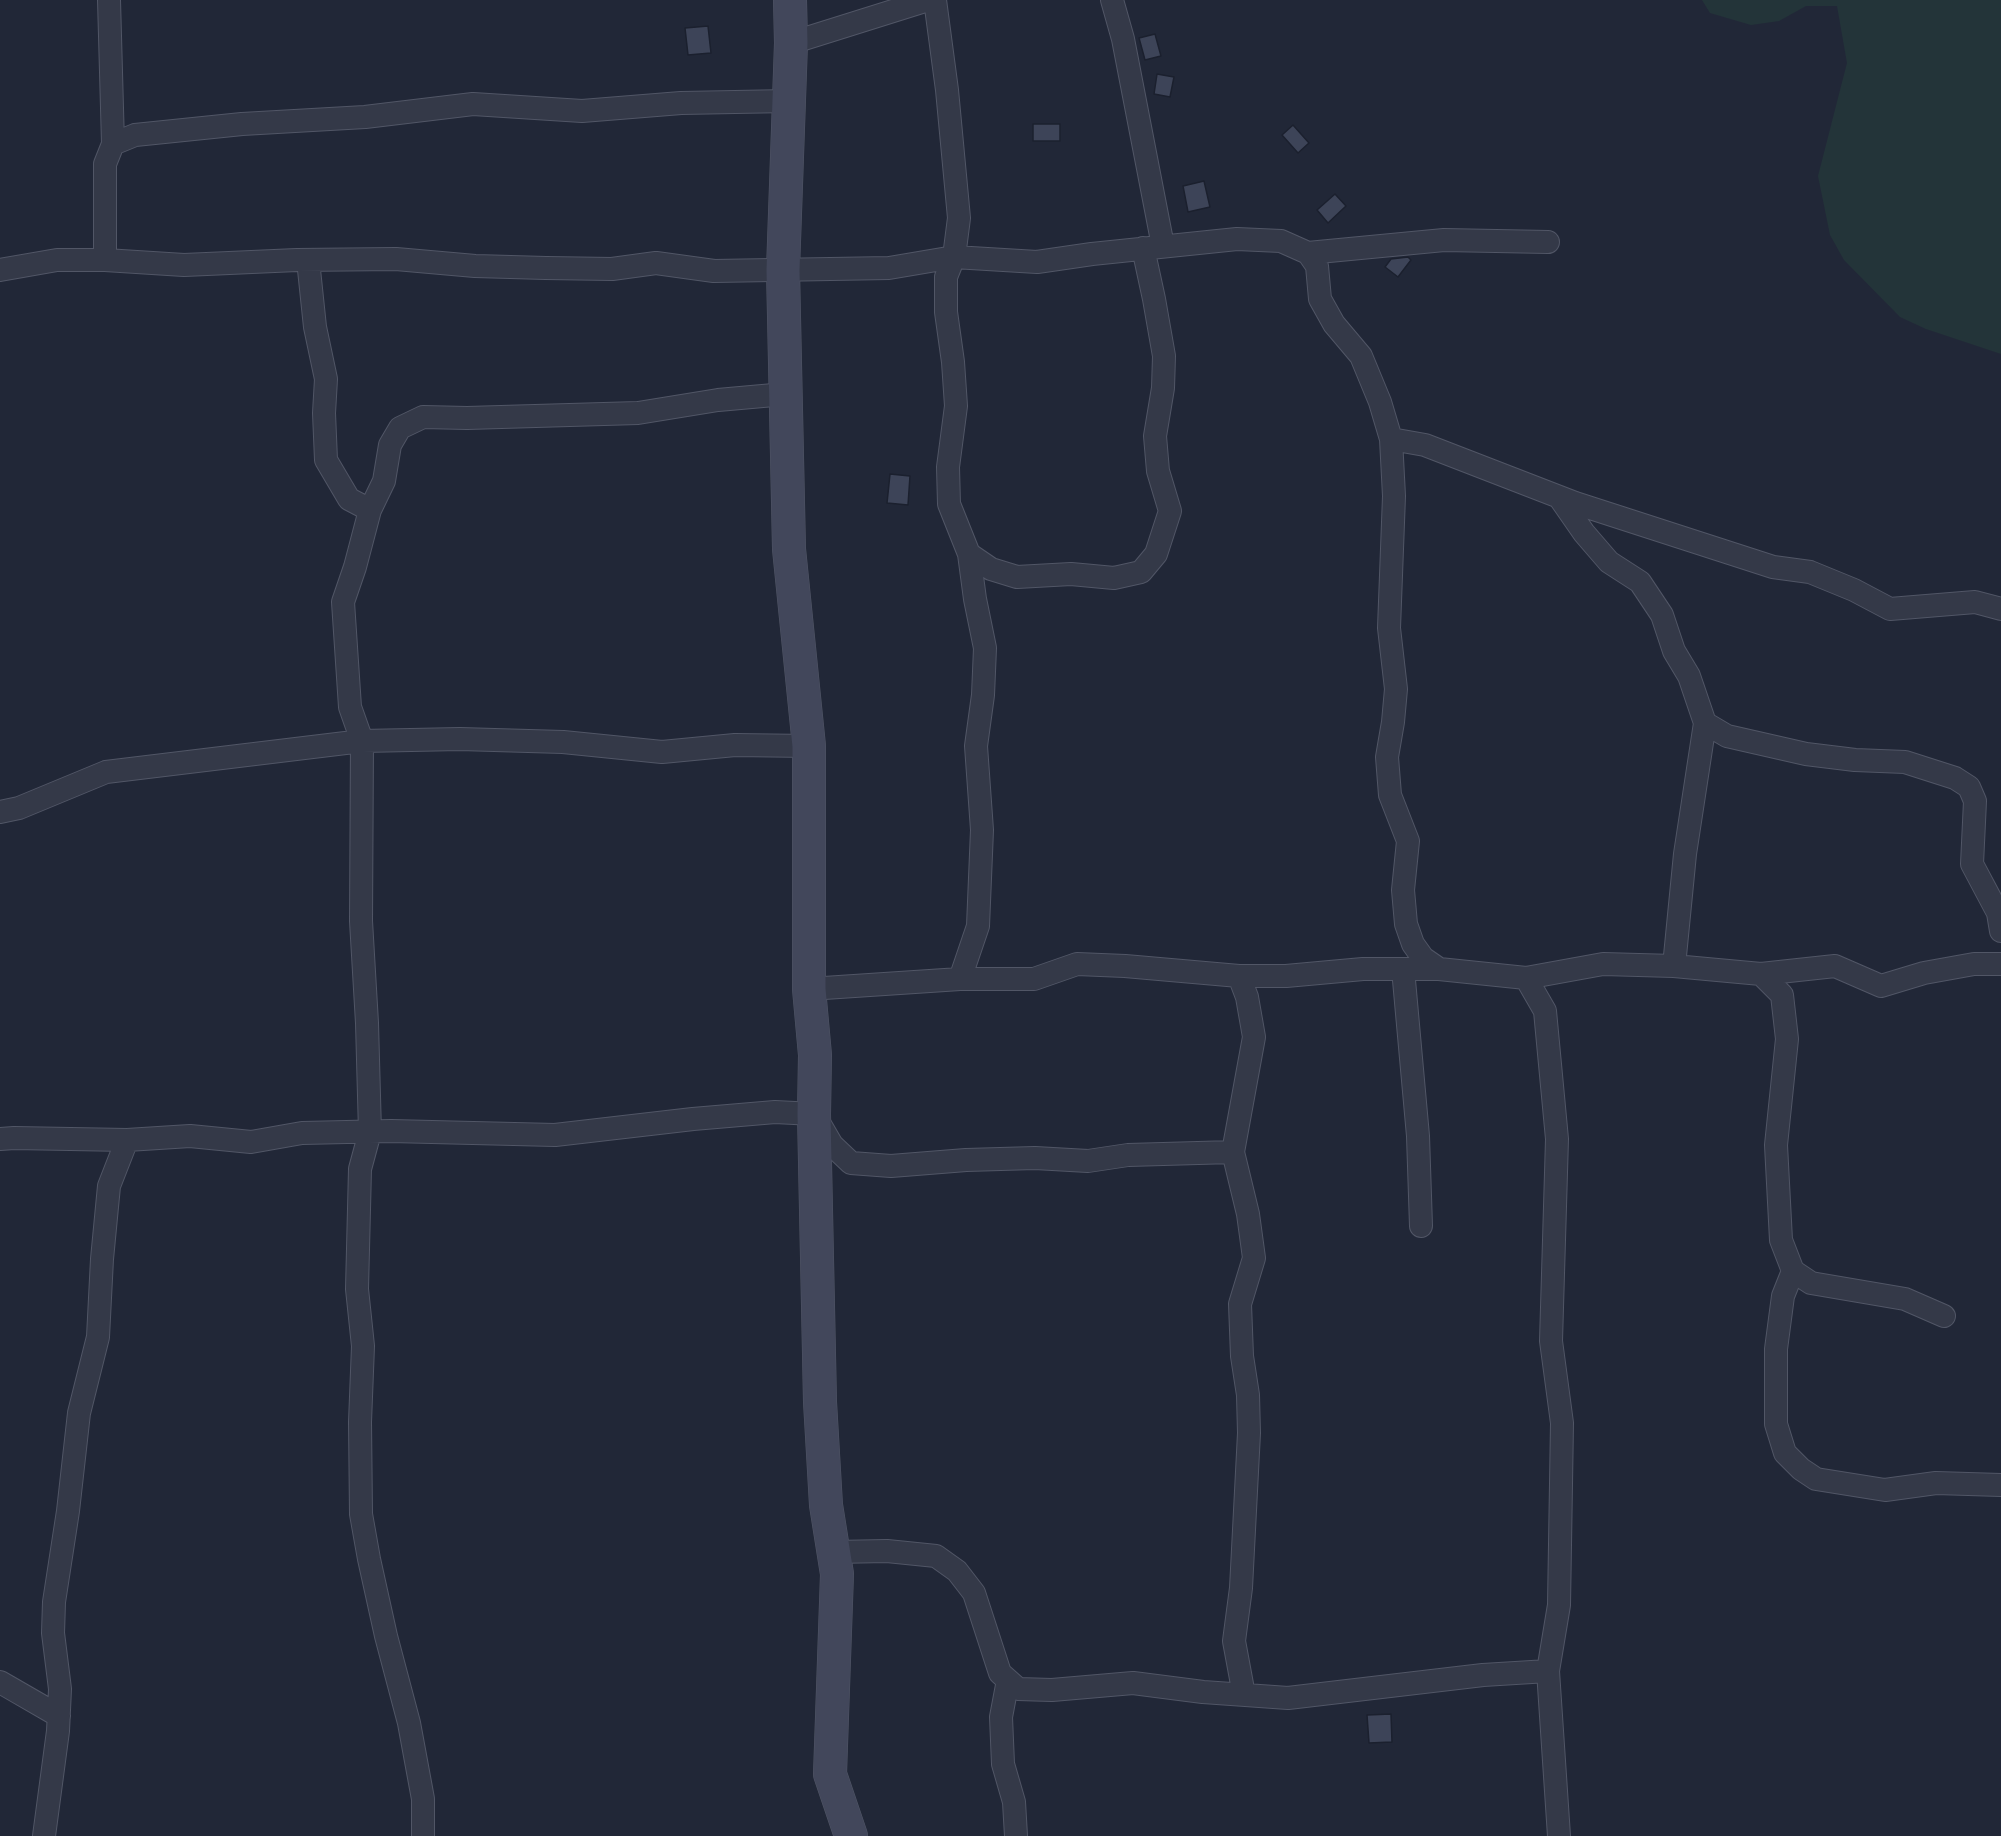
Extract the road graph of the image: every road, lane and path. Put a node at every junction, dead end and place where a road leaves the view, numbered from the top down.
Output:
1 (110, 0) edge
2 (790, 0) edge
3 (928, 0) edge
4 (935, 0) edge
5 (1112, 0) edge
6 (792, 43) junction
7 (789, 101) junction
8 (113, 144) junction
9 (1548, 242) dead end
10 (1153, 247) junction
11 (1308, 253) junction
12 (954, 256) junction
13 (105, 260) junction
14 (308, 260) junction
15 (0, 270) edge
16 (783, 270) junction
17 (785, 394) junction
18 (1392, 439) junction
19 (1559, 497) junction
20 (370, 510) junction
21 (969, 554) junction
22 (2001, 609) edge
23 (1705, 723) junction
24 (362, 741) junction
25 (808, 746) junction
26 (0, 812) edge
27 (2001, 930) edge
28 (2001, 964) edge
29 (1674, 966) junction
30 (1403, 969) junction
31 (1439, 969) junction
32 (1761, 974) junction
33 (1239, 976) junction
34 (1526, 978) junction
35 (960, 979) junction
36 (809, 989) junction
37 (814, 1114) junction
38 (370, 1132) junction
39 (0, 1139) edge
40 (127, 1140) junction
41 (1233, 1152) junction
42 (1420, 1226) dead end
43 (1793, 1271) junction
44 (1944, 1316) dead end
45 (2001, 1485) edge
46 (834, 1552) junction
47 (1548, 1671) junction
48 (1008, 1680) junction
49 (0, 1682) edge
50 (1244, 1695) junction
51 (59, 1716) junction
52 (44, 1836) edge
53 (423, 1836) edge
54 (851, 1836) edge
55 (1016, 1836) edge
56 (1558, 1836) edge

1 - 8 street
2 - 6 street
3 - 6 street
4 - 12 street
5 - 10 street
6 - 7 street
7 - 8 street
7 - 16 street
8 - 13 street
9 - 11 street
10 - 11 street
10 - 12 street
10 - 21 street
11 - 18 street
12 - 16 street
12 - 21 street
13 - 14 street
13 - 15 street
14 - 16 street
14 - 20 street
16 - 17 street
17 - 20 street
17 - 25 street
18 - 19 street
18 - 31 street
19 - 22 street
19 - 23 street
20 - 24 street
21 - 35 street
23 - 27 street
23 - 29 street
24 - 25 street
24 - 26 street
24 - 38 street
25 - 36 street
28 - 32 street
29 - 32 street
29 - 34 street
30 - 31 street
30 - 33 street
30 - 42 street
31 - 34 street
32 - 43 street
33 - 35 street
33 - 41 street
34 - 47 street
35 - 36 street
36 - 37 street
37 - 38 street
37 - 41 street
37 - 46 street
38 - 40 street
38 - 53 street
39 - 40 street
40 - 51 street
41 - 50 street
43 - 44 street
43 - 45 street
46 - 48 street
46 - 54 street
47 - 50 street
47 - 56 street
48 - 50 street
48 - 55 street
49 - 51 street
51 - 52 street

